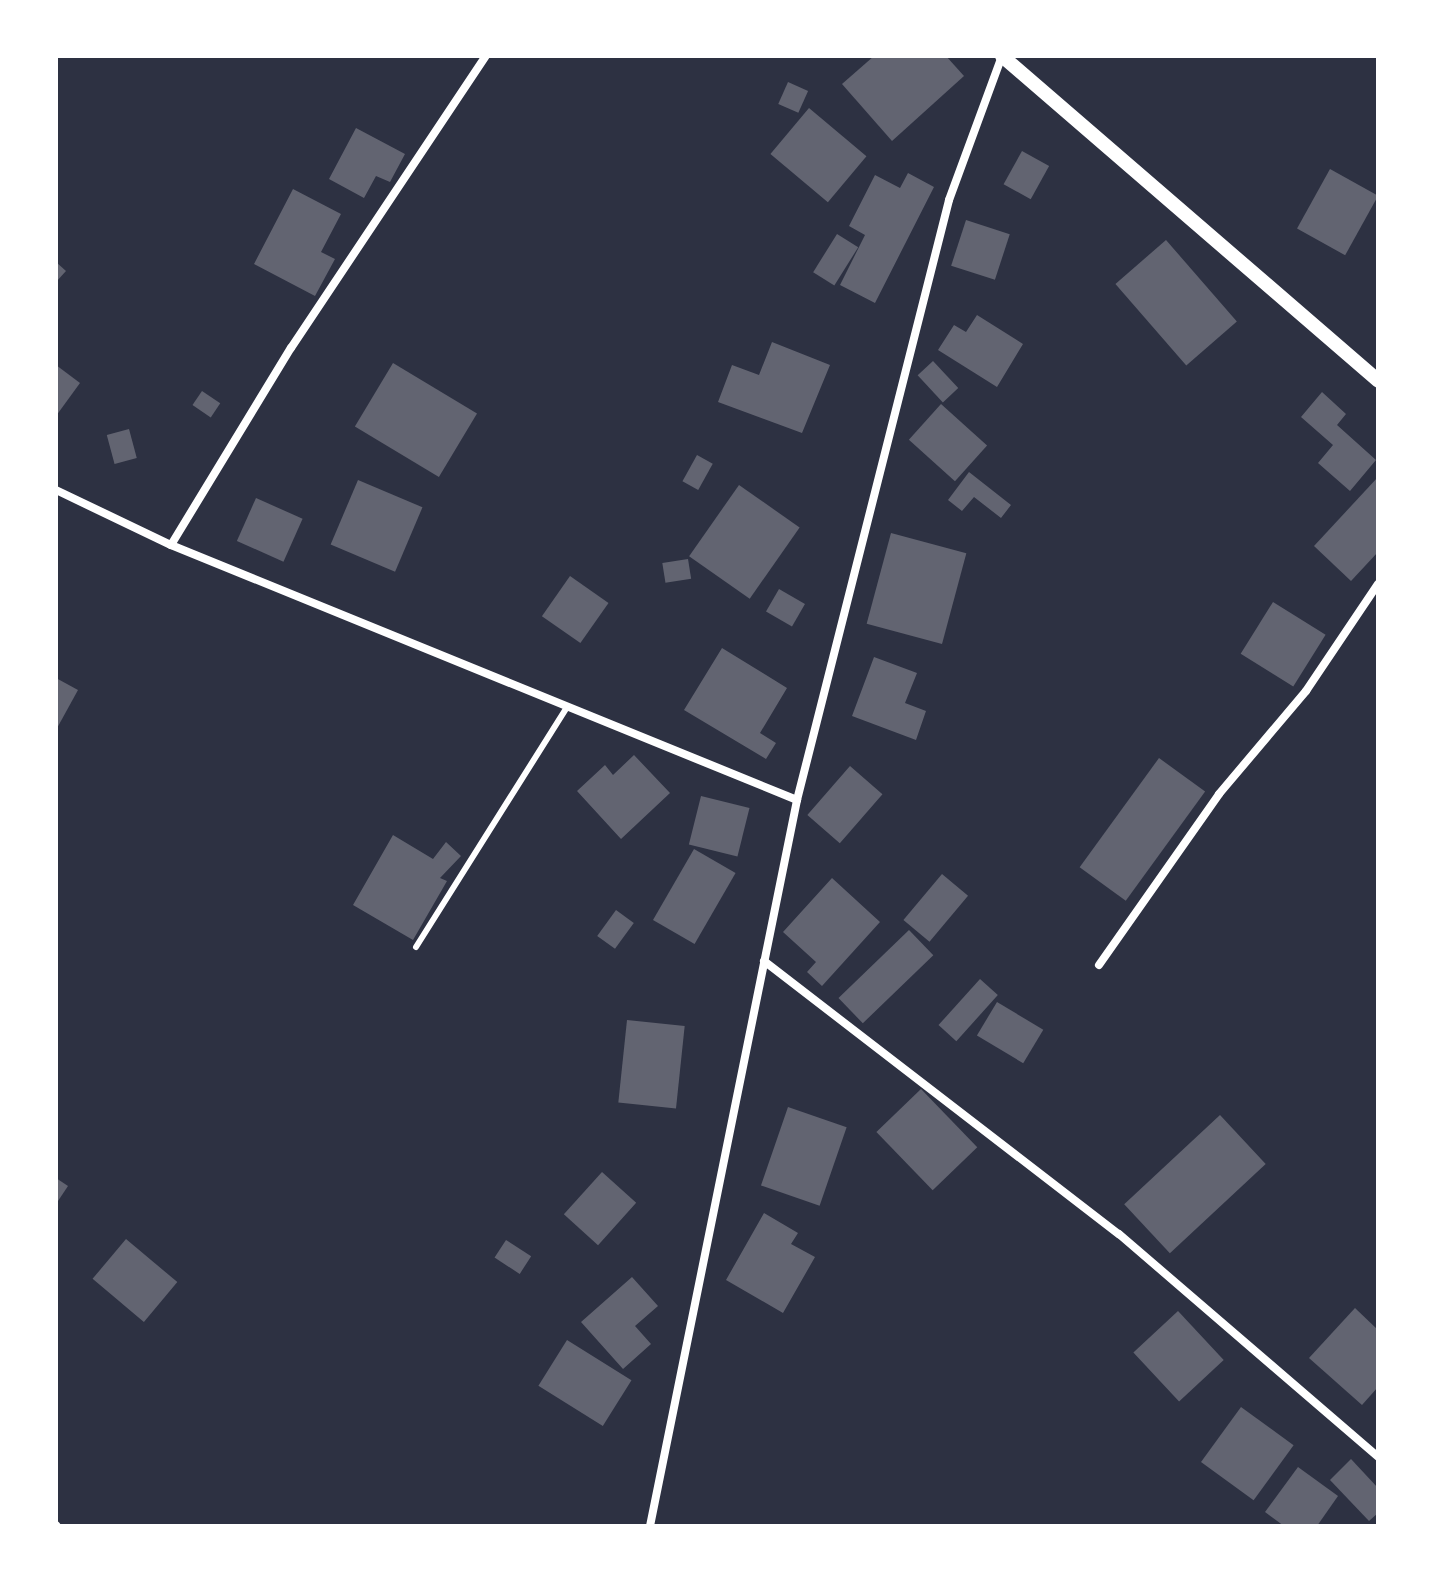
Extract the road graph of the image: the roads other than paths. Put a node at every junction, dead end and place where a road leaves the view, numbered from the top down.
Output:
1 (486, 56) edge
2 (1002, 56) edge
3 (1378, 381) edge
4 (56, 490) edge
5 (171, 545) junction
6 (1378, 584) edge
7 (567, 707) junction
8 (797, 800) junction
9 (416, 947) dead end
10 (764, 961) junction
11 (1099, 965) dead end
12 (1378, 1457) edge
13 (650, 1526) edge

1 - 5 street
2 - 3 street
2 - 8 street
4 - 5 street
5 - 7 street
6 - 11 street
7 - 8 street
7 - 9 lane
8 - 10 street
10 - 12 street
10 - 13 street

